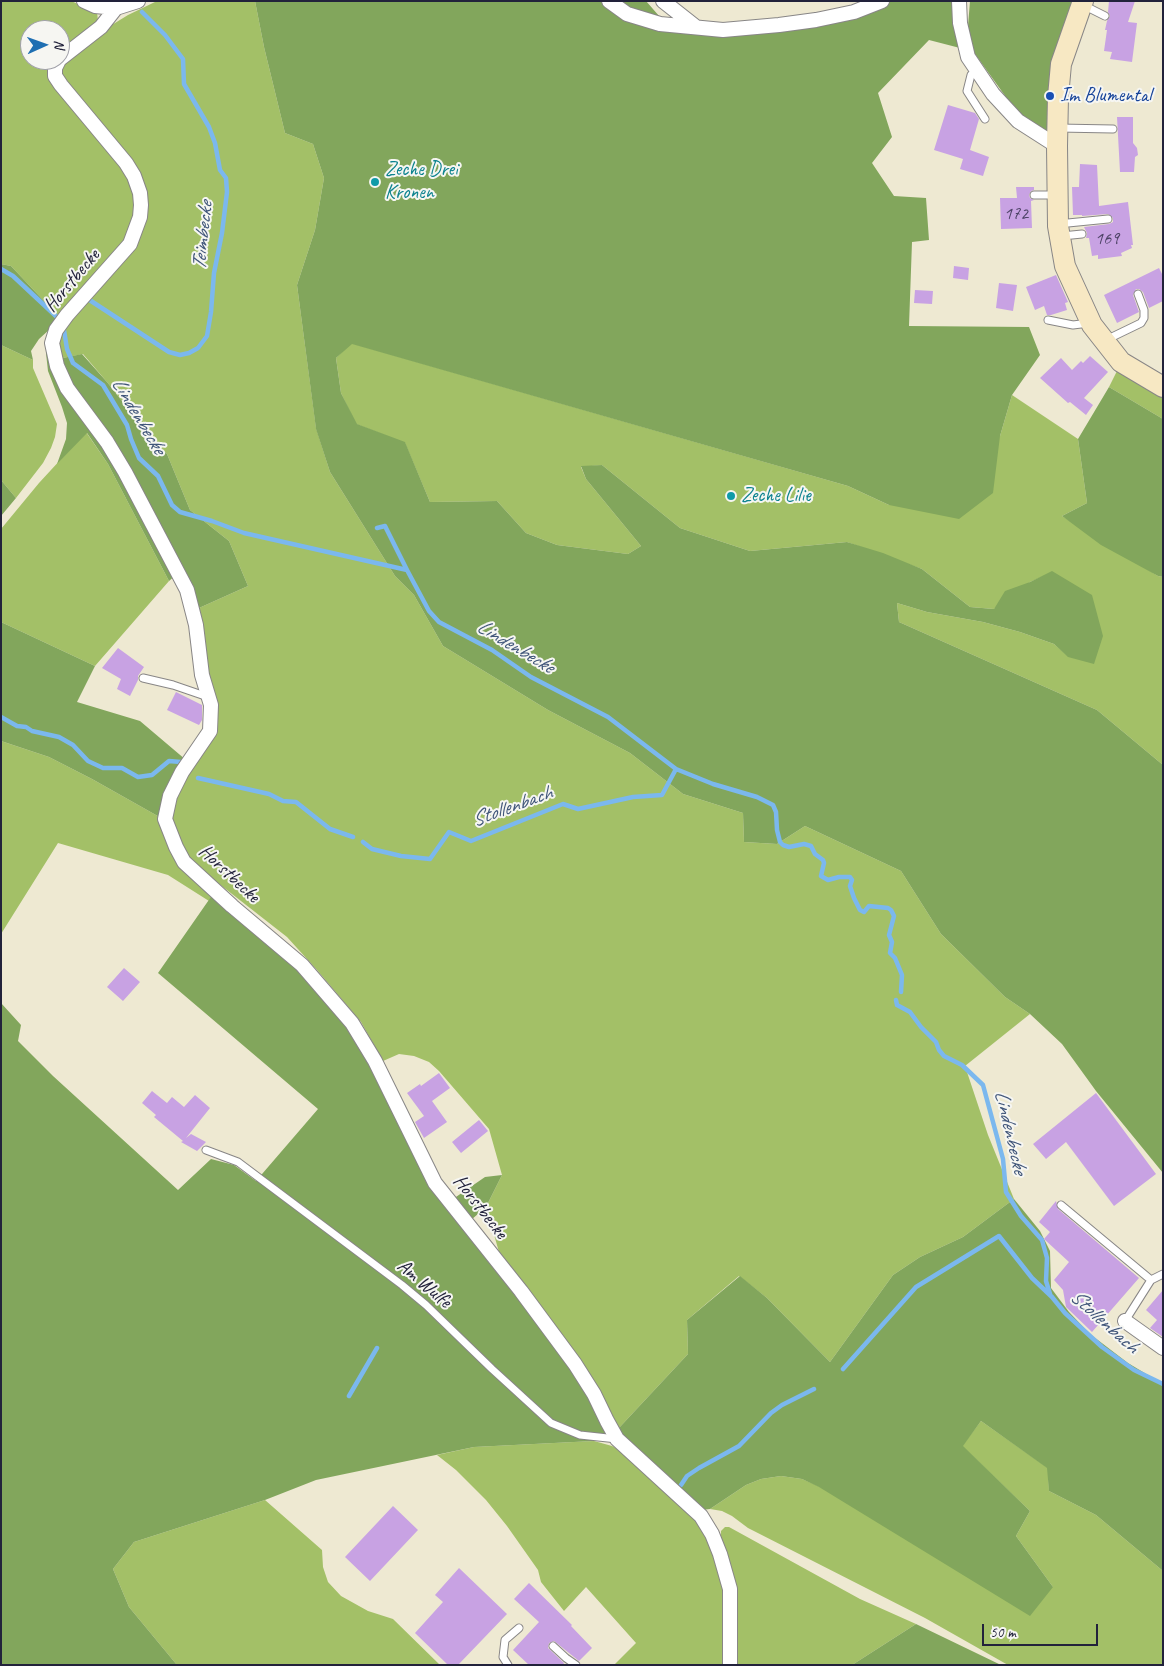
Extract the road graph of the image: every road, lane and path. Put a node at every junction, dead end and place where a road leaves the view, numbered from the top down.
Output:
1 (84, 1) edge
2 (138, 1) edge
3 (609, 1) edge
4 (664, 1) edge
5 (882, 1) edge
6 (959, 1) edge
7 (1083, 3) edge
8 (116, 8) junction
9 (1105, 16) dead end
10 (697, 28) junction
11 (70, 51) edge
12 (55, 70) edge
13 (976, 70) junction
14 (985, 119) dead end
15 (1113, 128) dead end
16 (1057, 137) junction
17 (1034, 195) dead end
18 (1058, 195) junction
19 (1108, 219) dead end
20 (1059, 230) junction
21 (1082, 234) dead end
22 (1138, 294) dead end
23 (1048, 320) dead end
24 (1091, 323) junction
25 (1106, 343) junction
26 (1163, 387) edge
27 (143, 678) dead end
28 (209, 697) junction
29 (206, 1150) dead end
30 (1060, 1204) dead end
31 (1163, 1274) edge
32 (1151, 1280) junction
33 (1125, 1321) joint
34 (1163, 1348) edge
35 (617, 1439) junction
36 (519, 1628) dead end
37 (553, 1646) dead end
38 (508, 1665) edge
39 (576, 1665) edge
40 (730, 1665) edge

1 - 8 street
2 - 8 street
3 - 10 street
4 - 10 street
5 - 10 street
6 - 13 street
7 - 9 lane
7 - 16 street
8 - 11 street, Horstbecke
12 - 28 street, Horstbecke
13 - 14 lane
13 - 16 street
15 - 16 lane
16 - 18 street
17 - 18 lane
18 - 20 street
19 - 20 lane
20 - 21 lane
20 - 24 street
22 - 25 lane
23 - 24 lane
24 - 25 street
25 - 26 street
27 - 28 lane
28 - 35 street, Horstbecke
29 - 35 lane, Am Wulfe
30 - 32 lane
31 - 32 lane
32 - 33 lane
33 - 34 street
35 - 40 street, Horstbecke
36 - 38 lane
37 - 39 lane

